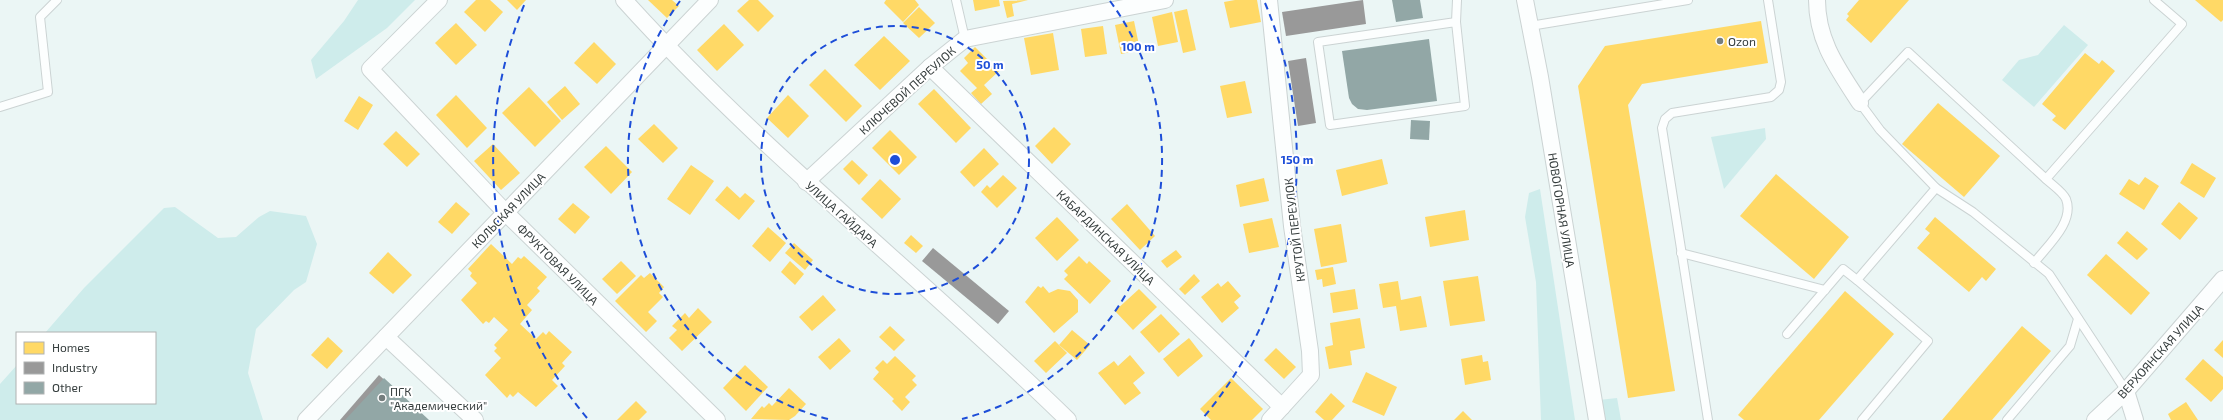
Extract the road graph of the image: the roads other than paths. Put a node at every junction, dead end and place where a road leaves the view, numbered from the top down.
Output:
1 (56, 0) edge
2 (439, 0) edge
3 (624, 0) edge
4 (710, 0) edge
5 (956, 0) edge
6 (1165, 0) edge
7 (1269, 0) edge
8 (1457, 0) edge
9 (1525, 0) edge
10 (1688, 0) edge
11 (1768, 0) edge
12 (1817, 0) edge
13 (2154, 0) edge
14 (1456, 22) junction
15 (1530, 26) junction
16 (965, 39) junction
17 (666, 46) junction
18 (930, 67) junction
19 (1860, 103) junction
20 (0, 107) edge
21 (2046, 179) junction
22 (806, 182) junction
23 (1936, 188) junction
24 (506, 213) junction
25 (1681, 253) junction
26 (2034, 263) junction
27 (2223, 279) edge
28 (1857, 280) junction
29 (1825, 290) junction
30 (2078, 319) junction
31 (1787, 334) dead end
32 (386, 337) junction
33 (2126, 391) junction
34 (1282, 407) junction
35 (306, 420) edge
36 (475, 420) edge
37 (717, 420) edge
38 (1068, 420) edge
39 (1270, 420) edge
40 (1597, 420) edge
41 (1708, 420) edge
42 (1862, 420) edge
43 (2007, 420) edge
44 (2094, 420) edge
45 (2135, 420) edge

1 - 20 lane
2 - 24 street, ФРУКТОВАЯ УЛИЦА
3 - 17 street, УЛИЦА ГАЙДАРА
4 - 17 street, КОЛЬСКАЯ УЛИЦА
5 - 16 lane
6 - 16 street, КЛЮЧЕВОЙ ПЕРЕУЛОК
7 - 34 street, КРУТОЙ ПЕРЕУЛОК
8 - 14 lane
9 - 15 street, НОВОГОРНАЯ УЛИЦА
10 - 15 lane
11 - 25 lane
12 - 19 street
13 - 21 lane
14 - 14 lane
15 - 40 street, НОВОГОРНАЯ УЛИЦА
16 - 18 street, КЛЮЧЕВОЙ ПЕРЕУЛОК
17 - 22 street, УЛИЦА ГАЙДАРА
17 - 24 street, КОЛЬСКАЯ УЛИЦА
18 - 22 street, КЛЮЧЕВОЙ ПЕРЕУЛОК
18 - 34 street, КАБАРДИНСКАЯ УЛИЦА
19 - 21 lane
19 - 23 lane
21 - 26 lane
22 - 38 street, УЛИЦА ГАЙДАРА
23 - 26 lane
23 - 28 lane
24 - 32 street, КОЛЬСКАЯ УЛИЦА
24 - 37 street, ФРУКТОВАЯ УЛИЦА
25 - 29 lane
25 - 41 lane
26 - 30 lane
27 - 33 street, ВЕРХОЯНСКАЯ УЛИЦА
28 - 29 lane
28 - 42 lane
29 - 31 lane
30 - 33 lane
30 - 43 lane
32 - 35 street, КОЛЬСКАЯ УЛИЦА
32 - 36 street
33 - 44 street, ВЕРХОЯНСКАЯ УЛИЦА
33 - 45 street
34 - 39 street, КРУТОЙ ПЕРЕУЛОК

